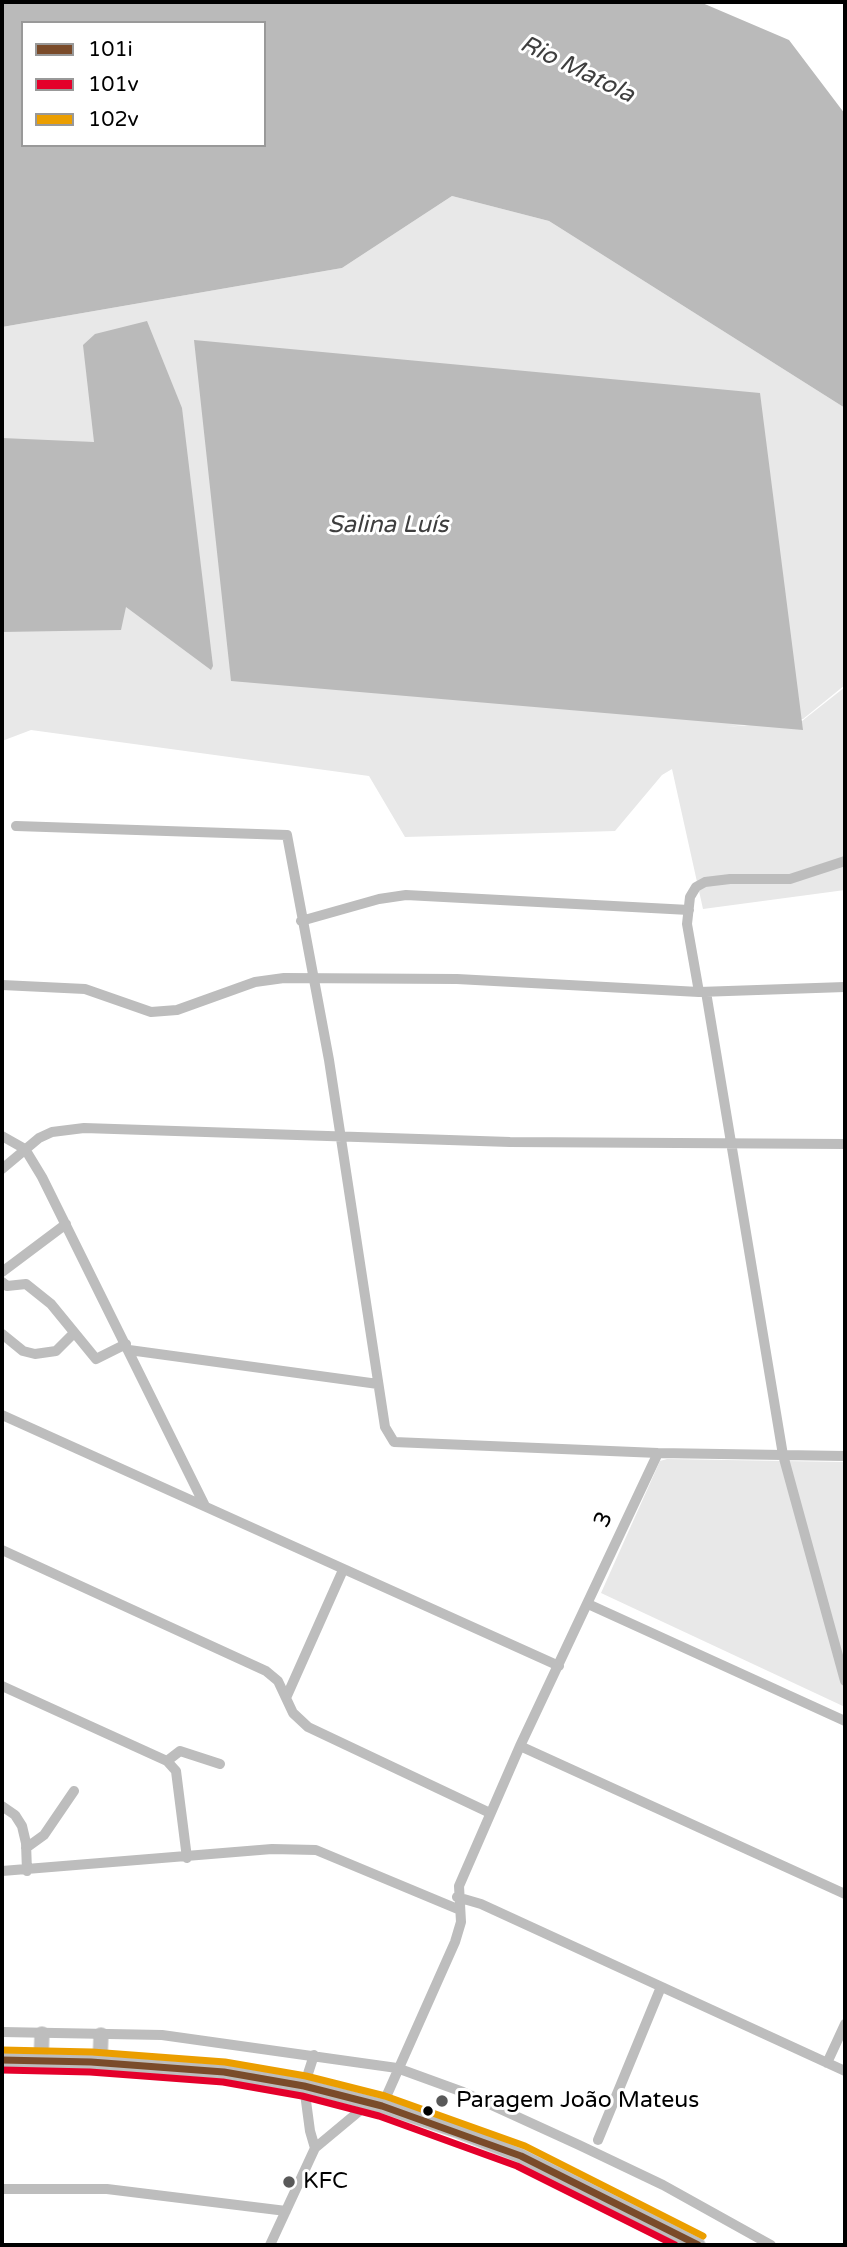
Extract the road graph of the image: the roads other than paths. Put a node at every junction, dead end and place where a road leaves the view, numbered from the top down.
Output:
1 (16, 826) dead end
2 (845, 861) edge
3 (689, 911) junction
4 (301, 921) junction
5 (314, 978) junction
6 (2, 985) edge
7 (845, 986) edge
8 (702, 992) junction
9 (2, 1136) edge
10 (340, 1138) junction
11 (731, 1144) junction
12 (845, 1144) edge
13 (25, 1149) junction
14 (2, 1169) edge
15 (66, 1224) junction
16 (2, 1272) edge
17 (2, 1282) edge
18 (74, 1333) junction
19 (2, 1334) edge
20 (127, 1347) junction
21 (378, 1384) junction
22 (2, 1415) edge
23 (658, 1453) junction
24 (783, 1455) junction
25 (845, 1456) edge
26 (205, 1506) junction
27 (2, 1550) edge
28 (344, 1570) junction
29 (588, 1604) junction
30 (559, 1666) junction
31 (845, 1681) edge
32 (2, 1686) edge
33 (286, 1698) junction
34 (845, 1721) edge
35 (520, 1746) junction
36 (167, 1761) junction
37 (220, 1764) dead end
38 (74, 1791) dead end
39 (2, 1807) edge
40 (490, 1813) junction
41 (26, 1848) junction
42 (187, 1858) junction
43 (2, 1871) edge
44 (27, 1871) junction
45 (845, 1894) edge
46 (457, 1897) junction
47 (460, 1910) junction
48 (661, 1987) junction
49 (845, 2024) edge
50 (2, 2032) edge
51 (42, 2034) junction
52 (102, 2035) junction
53 (314, 2055) junction
54 (2, 2060) edge
55 (41, 2061) junction
56 (100, 2062) junction
57 (827, 2063) junction
58 (397, 2068) junction
59 (845, 2071) edge
60 (304, 2086) junction
61 (376, 2105) junction
62 (598, 2140) dead end
63 (316, 2148) junction
64 (2, 2189) edge
65 (286, 2211) junction
66 (270, 2245) edge
67 (698, 2245) edge
68 (771, 2245) edge

1 - 4 street
2 - 3 street
3 - 4 street
3 - 8 street
4 - 5 street
5 - 6 street
5 - 8 street
5 - 10 street
7 - 8 street
8 - 11 street
9 - 13 street
10 - 11 street
10 - 13 street
10 - 21 street
11 - 12 street
11 - 24 street
13 - 14 street
13 - 15 street
15 - 16 street
15 - 20 street
17 - 18 street
18 - 19 street
18 - 20 street
20 - 21 street
20 - 26 street
21 - 23 street
22 - 26 street
23 - 24 street
23 - 29 street, 3
24 - 25 street
24 - 31 street
26 - 28 street
27 - 33 street
28 - 30 street
28 - 33 street
29 - 30 street, 3
29 - 34 street
30 - 35 street, 3
32 - 36 street
33 - 40 street
35 - 40 street, 3
35 - 45 street
36 - 37 street
36 - 42 street
38 - 41 street
39 - 41 street
40 - 46 street, 3
41 - 44 street
42 - 44 street
42 - 47 street
43 - 44 street
46 - 47 street
46 - 48 street
47 - 58 street
48 - 57 street
48 - 62 street
49 - 57 street
50 - 51 street
51 - 52 street
51 - 55 main road
52 - 53 street
52 - 56 main road
53 - 58 street
53 - 60 street
54 - 55 main road
55 - 56 main road
56 - 60 main road
57 - 59 street
58 - 61 street
58 - 68 street
60 - 61 main road
60 - 63 street
61 - 63 street
61 - 67 main road
63 - 65 street
64 - 65 street
65 - 66 street

